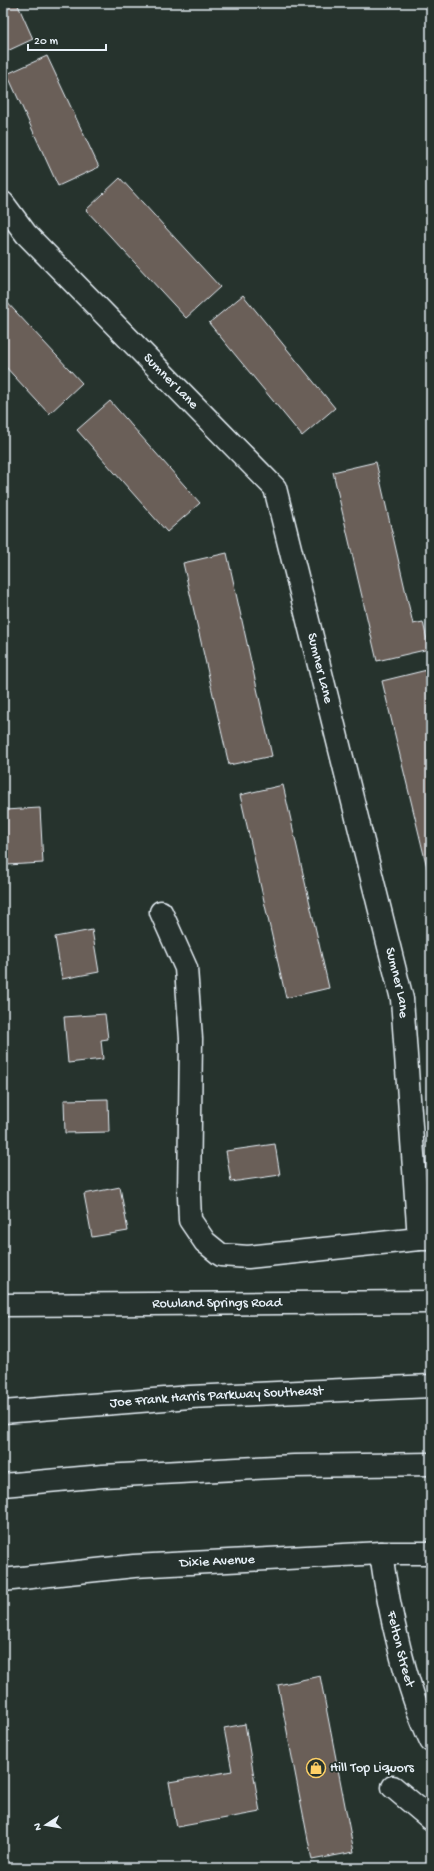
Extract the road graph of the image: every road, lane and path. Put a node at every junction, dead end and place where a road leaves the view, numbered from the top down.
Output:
1 (3, 203) edge
2 (161, 912) dead end
3 (425, 1239) edge
4 (431, 1302) edge
5 (3, 1305) edge
6 (431, 1386) edge
7 (3, 1412) edge
8 (431, 1464) edge
9 (3, 1485) edge
10 (381, 1553) junction
11 (431, 1553) edge
12 (3, 1580) edge
13 (431, 1742) edge
14 (393, 1787) dead end
15 (431, 1819) edge

1 - 3 street, Sumner Lane
2 - 3 street, Sumner Lane
4 - 5 street, Rowland Springs Road
6 - 7 street, Joe Frank Harris Parkway Southeast
8 - 9 street
10 - 11 street, Dixie Avenue
10 - 12 street, Dixie Avenue
10 - 13 street, Felton Street
14 - 15 street

